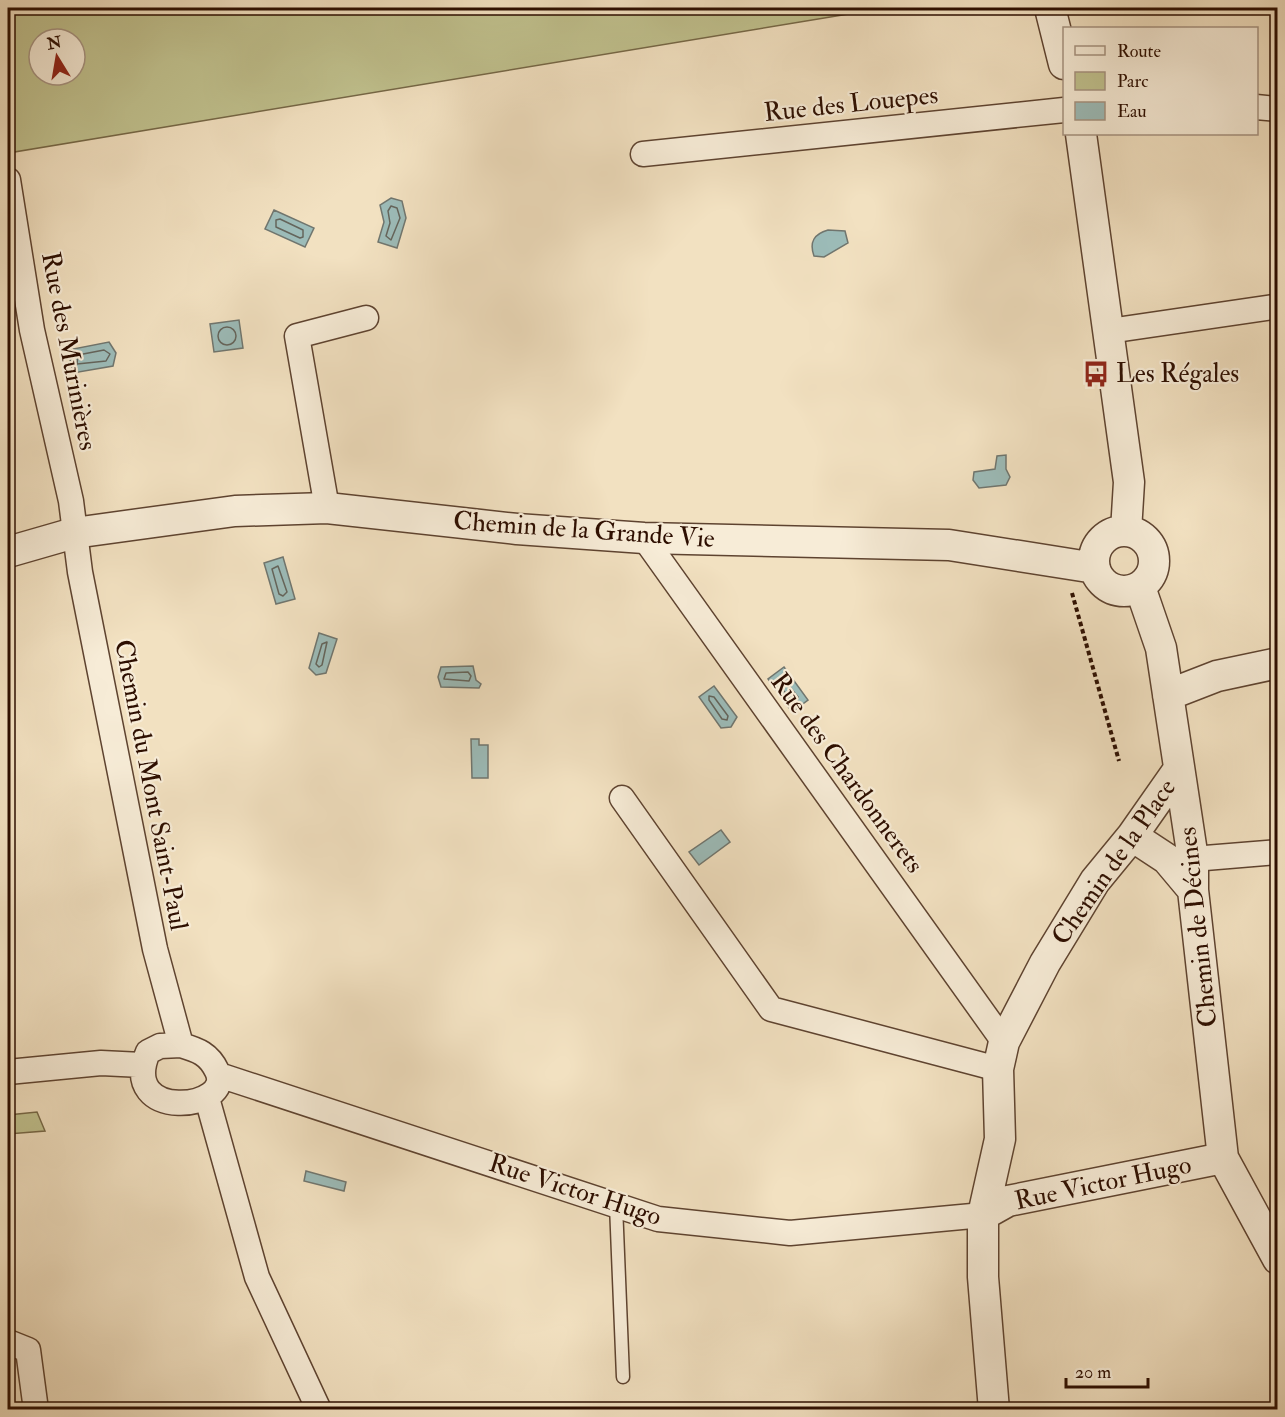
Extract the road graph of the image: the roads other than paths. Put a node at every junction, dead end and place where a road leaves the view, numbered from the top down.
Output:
1 (1050, 8) edge
2 (1063, 57) edge
3 (1258, 107) edge
4 (1278, 109) edge
5 (1063, 110) edge
6 (1081, 135) edge
7 (643, 154) dead end
8 (8, 180) edge
9 (1273, 307) dead end
10 (366, 318) dead end
11 (1109, 331) junction
12 (327, 508) junction
13 (1126, 531) junction
14 (74, 533) junction
15 (644, 538) junction
16 (8, 552) edge
17 (1080, 566) junction
18 (1140, 587) junction
19 (1278, 663) edge
20 (1168, 695) junction
21 (1179, 769) junction
22 (622, 798) dead end
23 (1132, 836) junction
24 (1278, 852) edge
25 (1193, 859) junction
26 (1193, 890) junction
27 (181, 1045) junction
28 (1001, 1055) junction
29 (142, 1065) junction
30 (8, 1071) edge
31 (219, 1075) junction
32 (207, 1098) junction
33 (1222, 1158) junction
34 (616, 1205) junction
35 (983, 1215) junction
36 (1278, 1259) edge
37 (8, 1342) edge
38 (623, 1377) dead end
39 (36, 1410) edge
40 (319, 1410) edge
41 (994, 1410) edge

1 - 2 street
3 - 4 street
5 - 7 street, Rue des Louepes
6 - 11 street
8 - 14 street, Rue des Murinières
9 - 11 street
10 - 12 street
11 - 13 street
12 - 14 street, Chemin de la Grande Vie
12 - 15 street, Chemin de la Grande Vie
13 - 17 street
13 - 18 street
14 - 16 street, Chemin de la Grande Vie
14 - 27 street, Chemin du Mont Saint-Paul
15 - 17 street, Chemin de la Grande Vie
15 - 28 street, Rue des Chardonnerets
17 - 18 street
18 - 20 street, Chemin de Décines
19 - 20 street
20 - 21 street, Chemin de Décines
21 - 23 street, Chemin de la Place
21 - 25 street, Chemin de Décines
22 - 28 street
23 - 26 street
23 - 28 street, Chemin de la Place
24 - 25 street
25 - 26 street, Chemin de Décines
26 - 33 street, Chemin de Décines
27 - 29 street
27 - 31 street
28 - 35 street, Chemin de la Place
29 - 30 street
29 - 32 street
31 - 32 street
31 - 34 street, Rue Victor Hugo
32 - 40 street
33 - 35 street, Rue Victor Hugo
33 - 36 street, Chemin de Décines
34 - 35 street, Rue Victor Hugo
34 - 38 lane
35 - 41 street, Chemin de la Place
37 - 39 street

